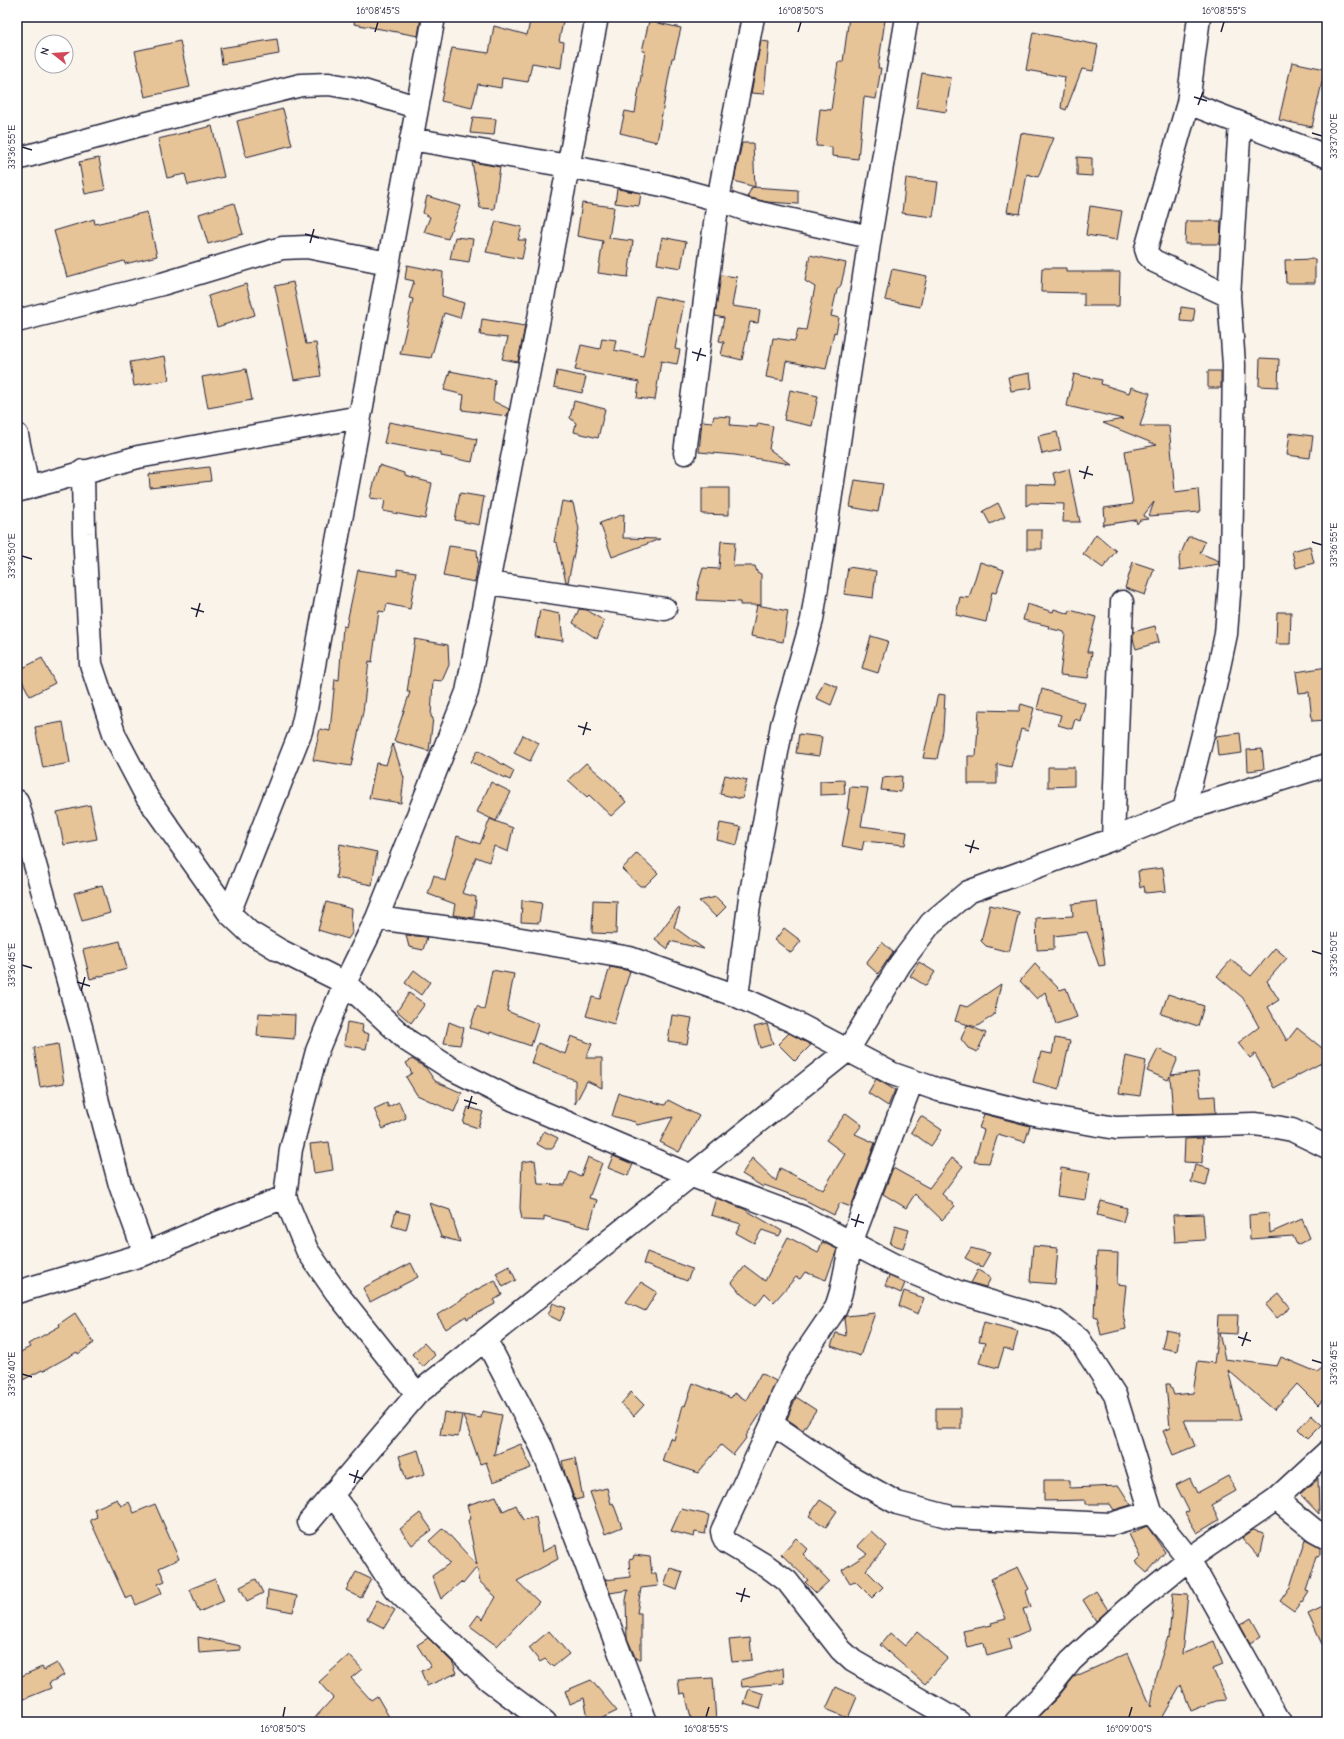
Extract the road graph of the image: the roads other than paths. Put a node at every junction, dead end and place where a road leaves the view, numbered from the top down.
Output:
1 (434, 17) edge
2 (597, 17) edge
3 (753, 17) edge
4 (907, 17) edge
5 (1200, 17) edge
6 (1188, 103) junction
7 (416, 107) junction
8 (1240, 123) junction
9 (411, 139) junction
10 (1326, 156) edge
11 (17, 159) edge
12 (568, 166) junction
13 (718, 200) junction
14 (870, 237) junction
15 (388, 263) junction
16 (1229, 296) junction
17 (17, 321) edge
18 (360, 417) junction
19 (17, 435) edge
20 (685, 453) dead end
21 (83, 471) junction
22 (22, 489) edge
23 (488, 583) junction
24 (1122, 602) dead end
25 (665, 609) dead end
26 (1327, 765) edge
27 (17, 800) edge
28 (1184, 810) junction
29 (22, 837) edge
30 (1113, 839) junction
31 (229, 913) junction
32 (377, 918) junction
33 (345, 984) junction
34 (737, 996) junction
35 (848, 1050) junction
36 (912, 1081) junction
37 (1327, 1147) edge
38 (692, 1176) junction
39 (285, 1197) junction
40 (851, 1243) junction
41 (145, 1254) junction
42 (17, 1292) edge
43 (486, 1340) junction
44 (417, 1394) junction
45 (772, 1424) junction
46 (1327, 1452) edge
47 (332, 1495) junction
48 (1276, 1499) junction
49 (1151, 1512) junction
50 (309, 1522) dead end
51 (1327, 1537) edge
52 (1189, 1559) junction
53 (545, 1722) edge
54 (646, 1722) edge
55 (959, 1722) edge
56 (1016, 1722) edge
57 (1280, 1722) edge

1 - 7 street
2 - 12 street
3 - 13 street
4 - 14 street
5 - 6 street
6 - 8 street
6 - 16 street
7 - 9 street
7 - 11 street
8 - 10 street
8 - 16 street
9 - 12 street
9 - 15 street
12 - 13 street
12 - 23 street
13 - 14 street
13 - 20 street
14 - 34 street
15 - 17 street
15 - 18 street
16 - 28 street
18 - 21 street
18 - 31 street
19 - 22 street
21 - 22 street
21 - 31 street
23 - 25 street
23 - 32 street
24 - 30 street
26 - 28 street
27 - 29 street
28 - 30 street
29 - 41 street
30 - 35 street
31 - 33 street
32 - 33 street
32 - 34 street
33 - 38 street
33 - 39 street
34 - 35 street
35 - 36 street
35 - 38 street
36 - 37 street
36 - 40 street
38 - 40 street
38 - 43 street
39 - 41 street
39 - 44 street
40 - 45 street
40 - 49 street
41 - 42 street
43 - 44 street
43 - 54 street
44 - 47 street
45 - 49 street
45 - 55 street
46 - 48 street
47 - 50 street
47 - 53 street
48 - 51 street
48 - 52 street
49 - 52 street
52 - 56 street
52 - 57 street

